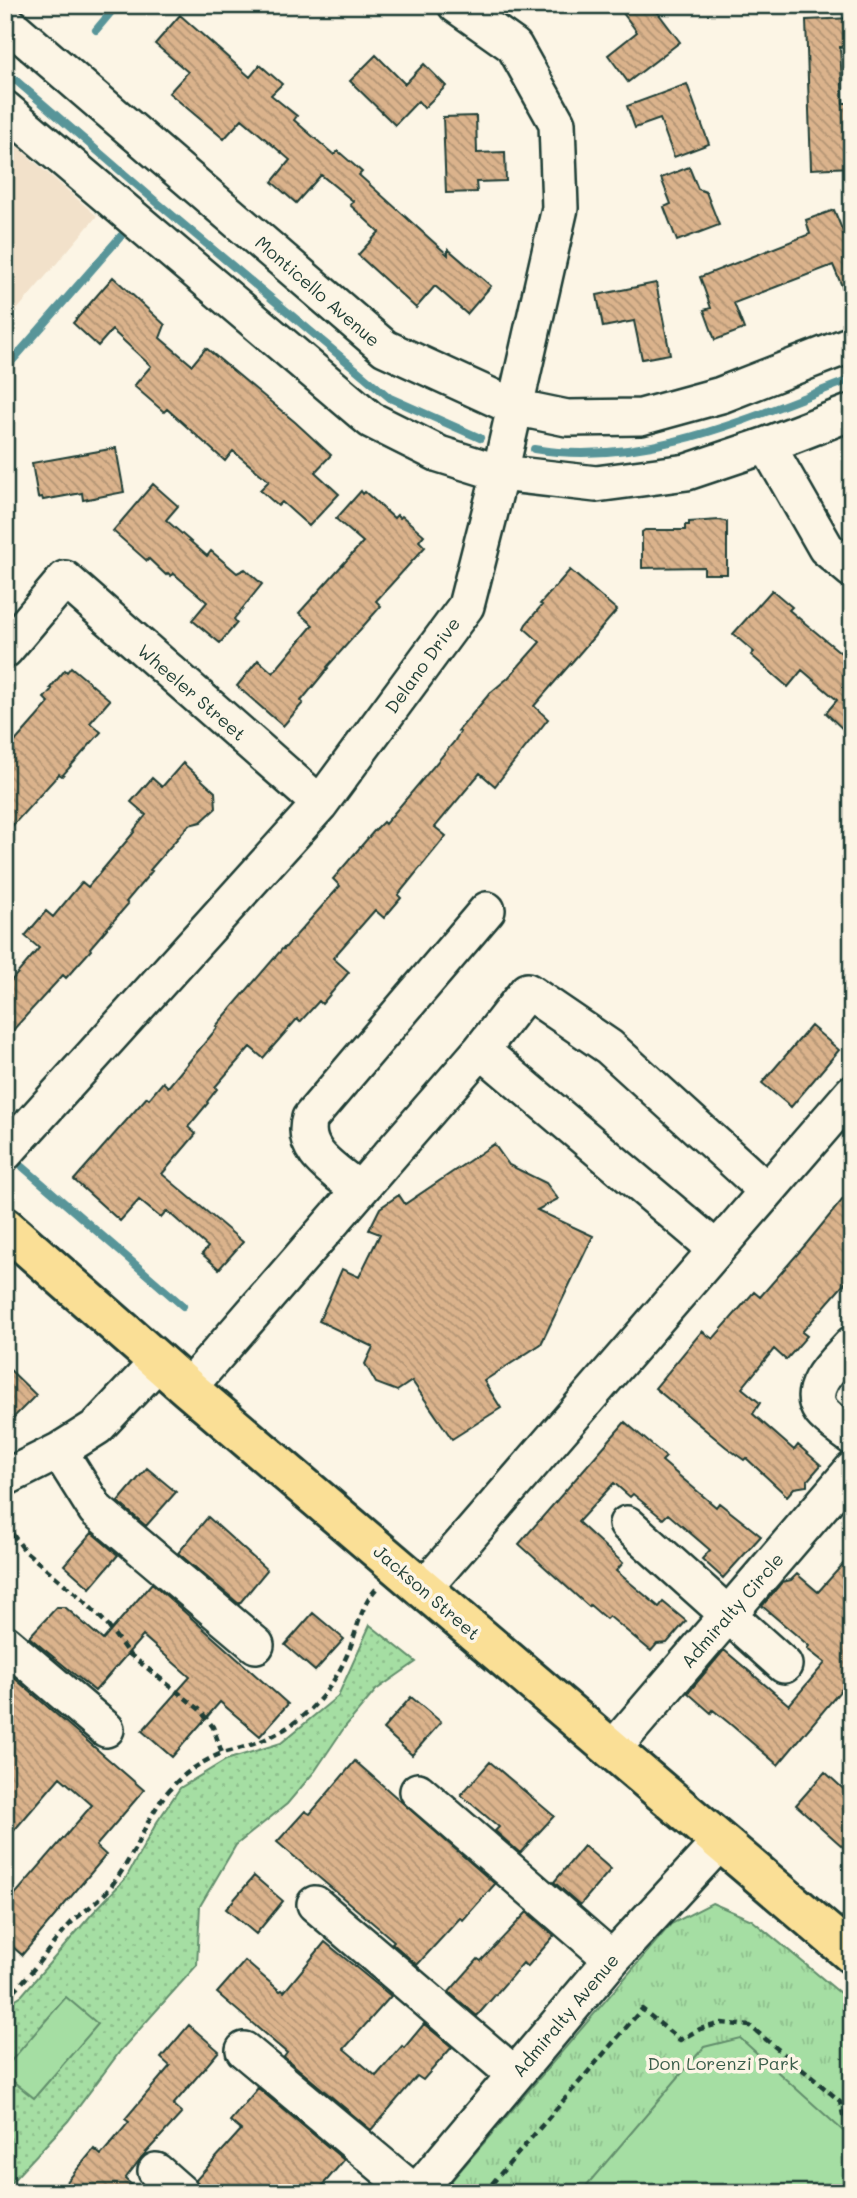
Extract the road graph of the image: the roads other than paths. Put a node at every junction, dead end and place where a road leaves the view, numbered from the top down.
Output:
1 (456, 5) edge
2 (5, 21) edge
3 (5, 109) edge
4 (852, 344) edge
5 (514, 407) junction
6 (852, 412) edge
7 (767, 445) junction
8 (500, 473) junction
9 (852, 570) edge
10 (5, 650) edge
11 (320, 804) junction
12 (488, 910) dead end
13 (481, 1050) junction
14 (852, 1093) edge
15 (5, 1153) edge
16 (359, 1190) junction
17 (767, 1191) junction
18 (5, 1227) edge
19 (716, 1249) junction
20 (852, 1344) edge
21 (158, 1362) junction
22 (188, 1388) junction
23 (852, 1437) edge
24 (59, 1451) junction
25 (852, 1470) edge
26 (5, 1478) edge
27 (627, 1524) dead end
28 (410, 1577) junction
29 (728, 1615) junction
30 (5, 1643) edge
31 (256, 1645) dead end
32 (784, 1665) dead end
33 (106, 1729) dead end
34 (612, 1750) junction
35 (418, 1791) dead end
36 (720, 1842) junction
37 (315, 1904) dead end
38 (852, 1954) edge
39 (612, 1959) junction
40 (244, 2050) dead end
41 (515, 2075) junction
42 (416, 2193) edge

1 - 5 street, Delano Drive
2 - 5 street, Monticello Avenue
3 - 8 street
4 - 5 street, Monticello Avenue
5 - 8 street, Delano Drive
6 - 7 street
7 - 8 street
7 - 9 street
8 - 11 street, Delano Drive
10 - 11 street, Wheeler Street
11 - 15 street, Delano Drive
12 - 16 street
13 - 16 street
13 - 17 street
13 - 19 street
14 - 17 street
16 - 22 street
17 - 19 street
18 - 21 main road, Jackson Street
19 - 28 street
20 - 23 street
21 - 22 main road, Jackson Street
21 - 24 street
22 - 28 main road, Jackson Street
24 - 26 street
24 - 31 street
25 - 29 street, Admiralty Circle
27 - 29 street
28 - 34 main road, Jackson Street
29 - 32 street
29 - 34 street, Admiralty Circle
30 - 33 street
34 - 36 main road, Jackson Street
35 - 39 street
36 - 38 main road, Jackson Street
36 - 39 street, Admiralty Avenue
37 - 41 street
39 - 41 street, Admiralty Avenue
40 - 42 street
41 - 42 street, Admiralty Avenue

